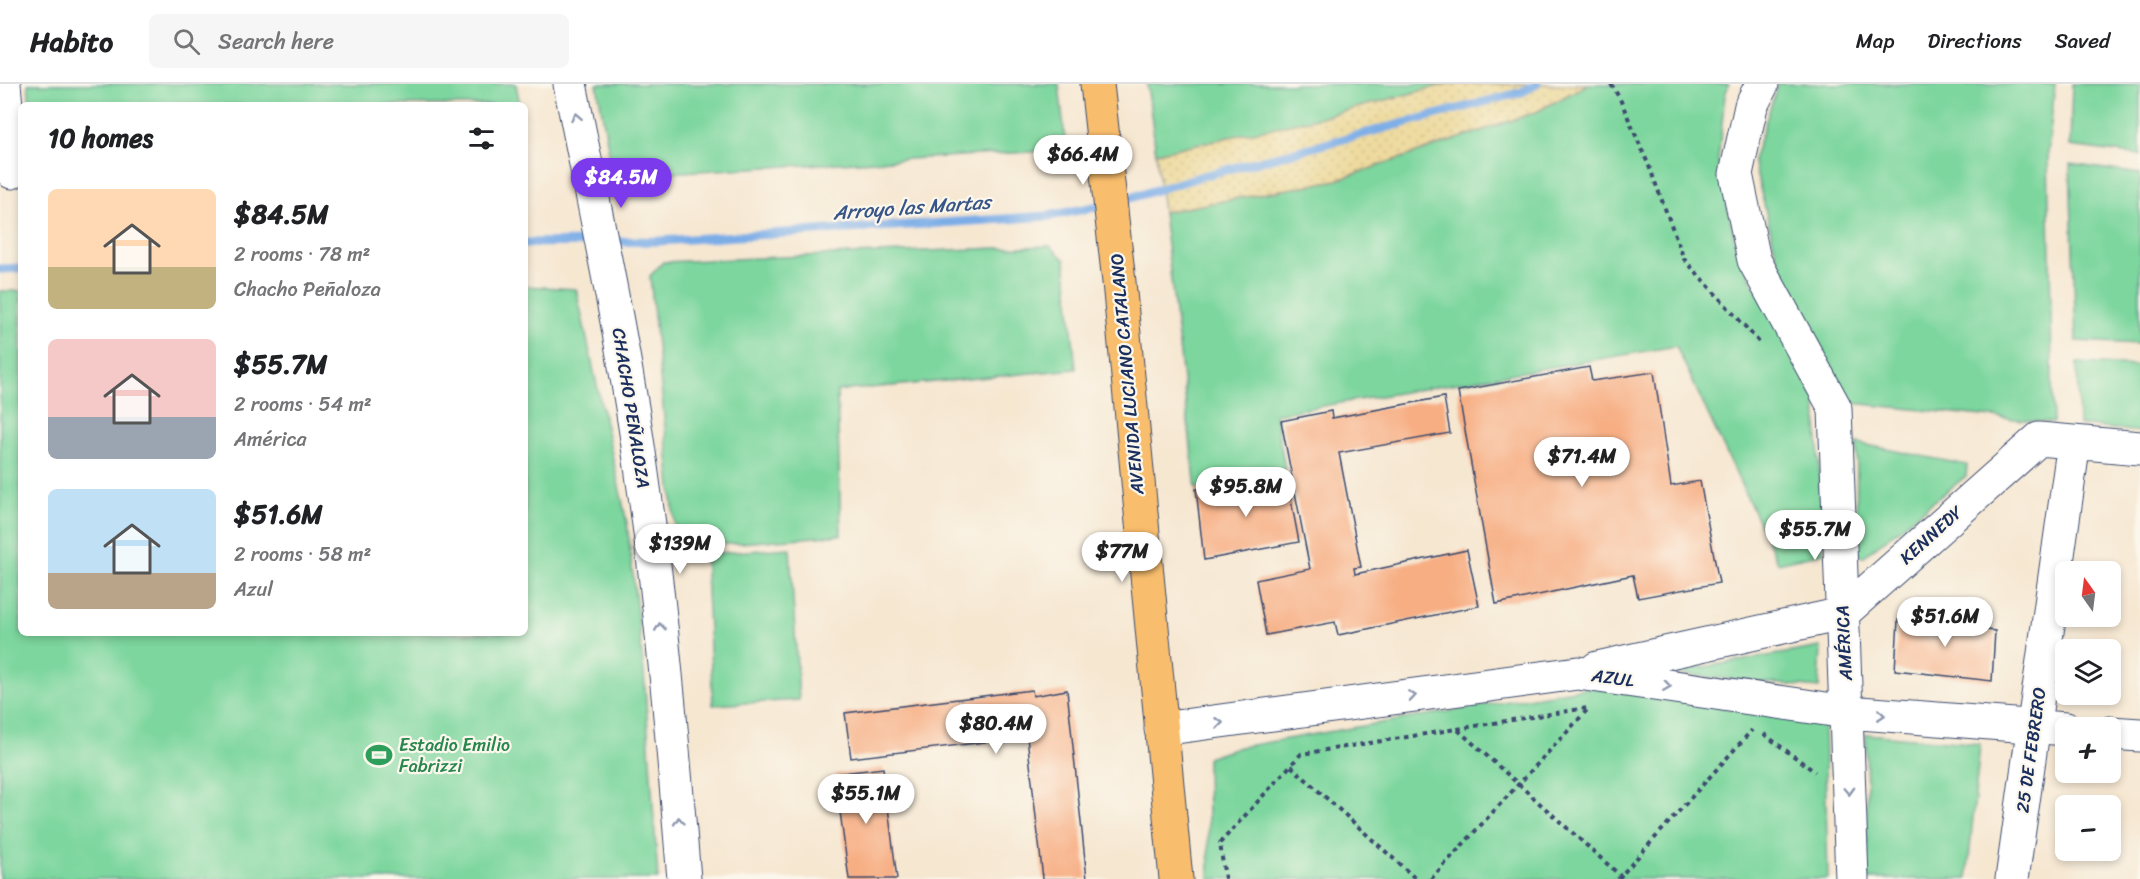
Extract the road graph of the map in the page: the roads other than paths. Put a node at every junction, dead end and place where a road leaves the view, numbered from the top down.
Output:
1 (4, 84) edge
2 (570, 84) edge
3 (1097, 84) edge
4 (1762, 84) edge
5 (12, 172) dead end
6 (2074, 442) junction
7 (2140, 448) edge
8 (1842, 614) junction
9 (1578, 673) junction
10 (1847, 712) junction
11 (2050, 728) edge
12 (1161, 729) junction
13 (2121, 734) edge
14 (2140, 735) edge
15 (684, 879) edge
16 (1176, 879) edge
17 (1852, 879) edge
18 (2012, 879) edge

1 - 5 street
15 -> 2 street, CHACHO PEÑALOZA
3 - 12 main road, AVENIDA LUCIANO CATALANO
4 - 8 street, AMÉRICA
6 - 7 street, KENNEDY
6 - 8 street, KENNEDY
6 - 11 street, 25 DE FEBRERO
8 - 9 street, KENNEDY
8 - 10 street, AMÉRICA
9 -> 10 street, AZUL
12 -> 9 street, AZUL
10 -> 11 street, AZUL
10 -> 17 street, AMÉRICA
11 - 18 street, 25 DE FEBRERO
12 - 16 main road, AVENIDA LUCIANO CATALANO
13 - 14 street

